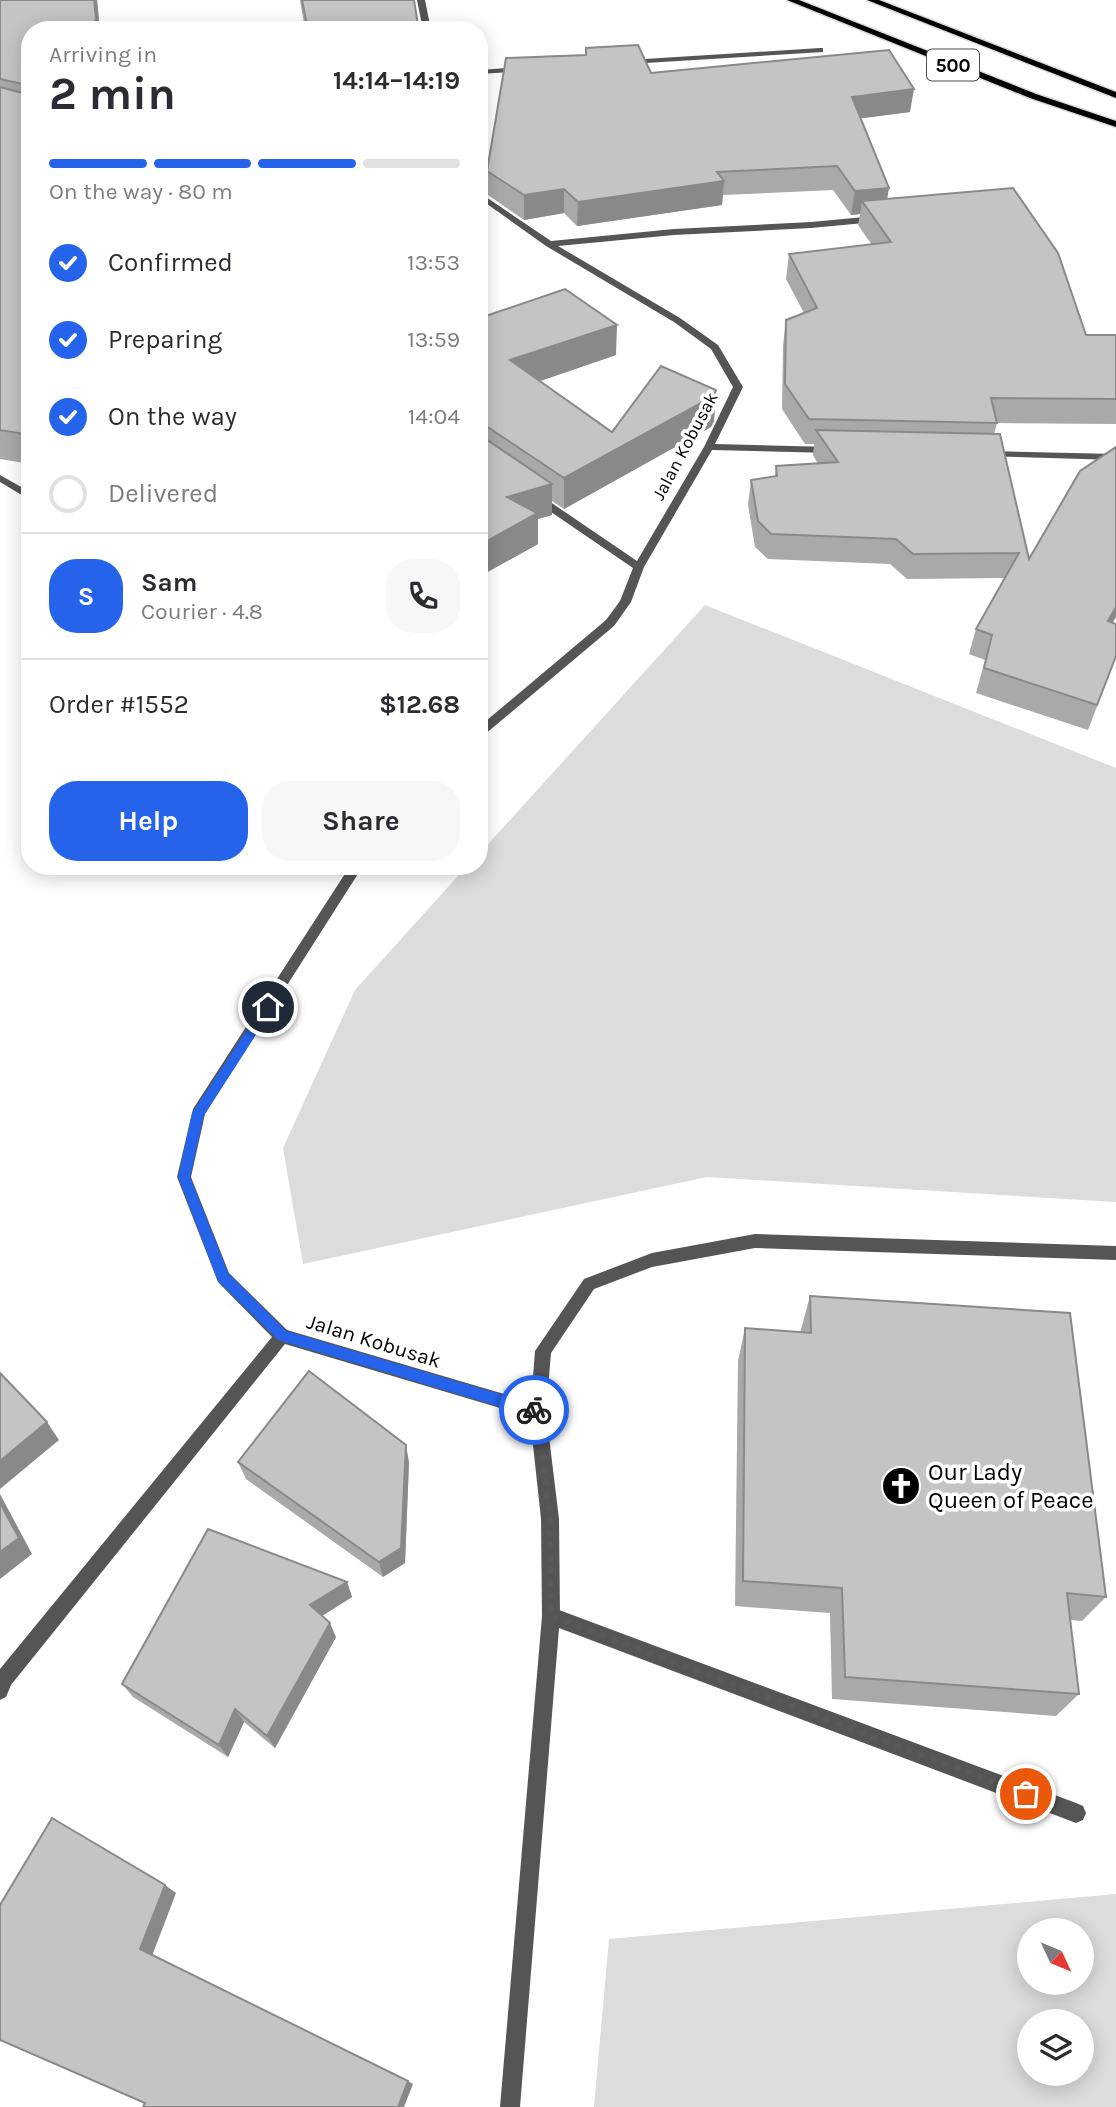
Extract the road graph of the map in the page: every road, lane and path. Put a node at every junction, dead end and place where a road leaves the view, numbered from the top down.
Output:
1 (422, 0) edge
2 (791, 0) edge
3 (871, 0) edge
4 (426, 21) edge
5 (820, 50) dead end
6 (616, 63) edge
7 (534, 68) edge
8 (488, 71) edge
9 (1116, 95) edge
10 (1116, 124) edge
11 (488, 202) edge
12 (884, 218) edge
13 (549, 244) junction
14 (709, 447) junction
15 (845, 450) edge
16 (980, 454) edge
17 (1116, 457) edge
18 (0, 478) edge
19 (21, 491) edge
20 (530, 492) edge
21 (639, 567) junction
22 (488, 725) edge
23 (351, 875) edge
24 (1116, 1253) edge
25 (282, 1336) junction
26 (538, 1412) junction
27 (551, 1616) junction
28 (0, 1691) edge
29 (1076, 1813) dead end
30 (509, 2107) edge

1 - 4 street
2 - 10 main road, 500
3 - 9 main road, 500
5 - 6 street
7 - 8 street
11 - 13 street, Jalan Kobusak
12 - 13 street
13 - 14 street, Jalan Kobusak
14 - 15 street
14 - 21 street, Jalan Kobusak
16 - 17 street
18 - 19 street
20 - 21 street
21 - 22 street, Jalan Kobusak
23 - 25 street, Jalan Kobusak
24 - 26 street
25 - 26 street, Jalan Kobusak
25 - 28 street
26 - 27 street
27 - 29 street
27 - 30 street

